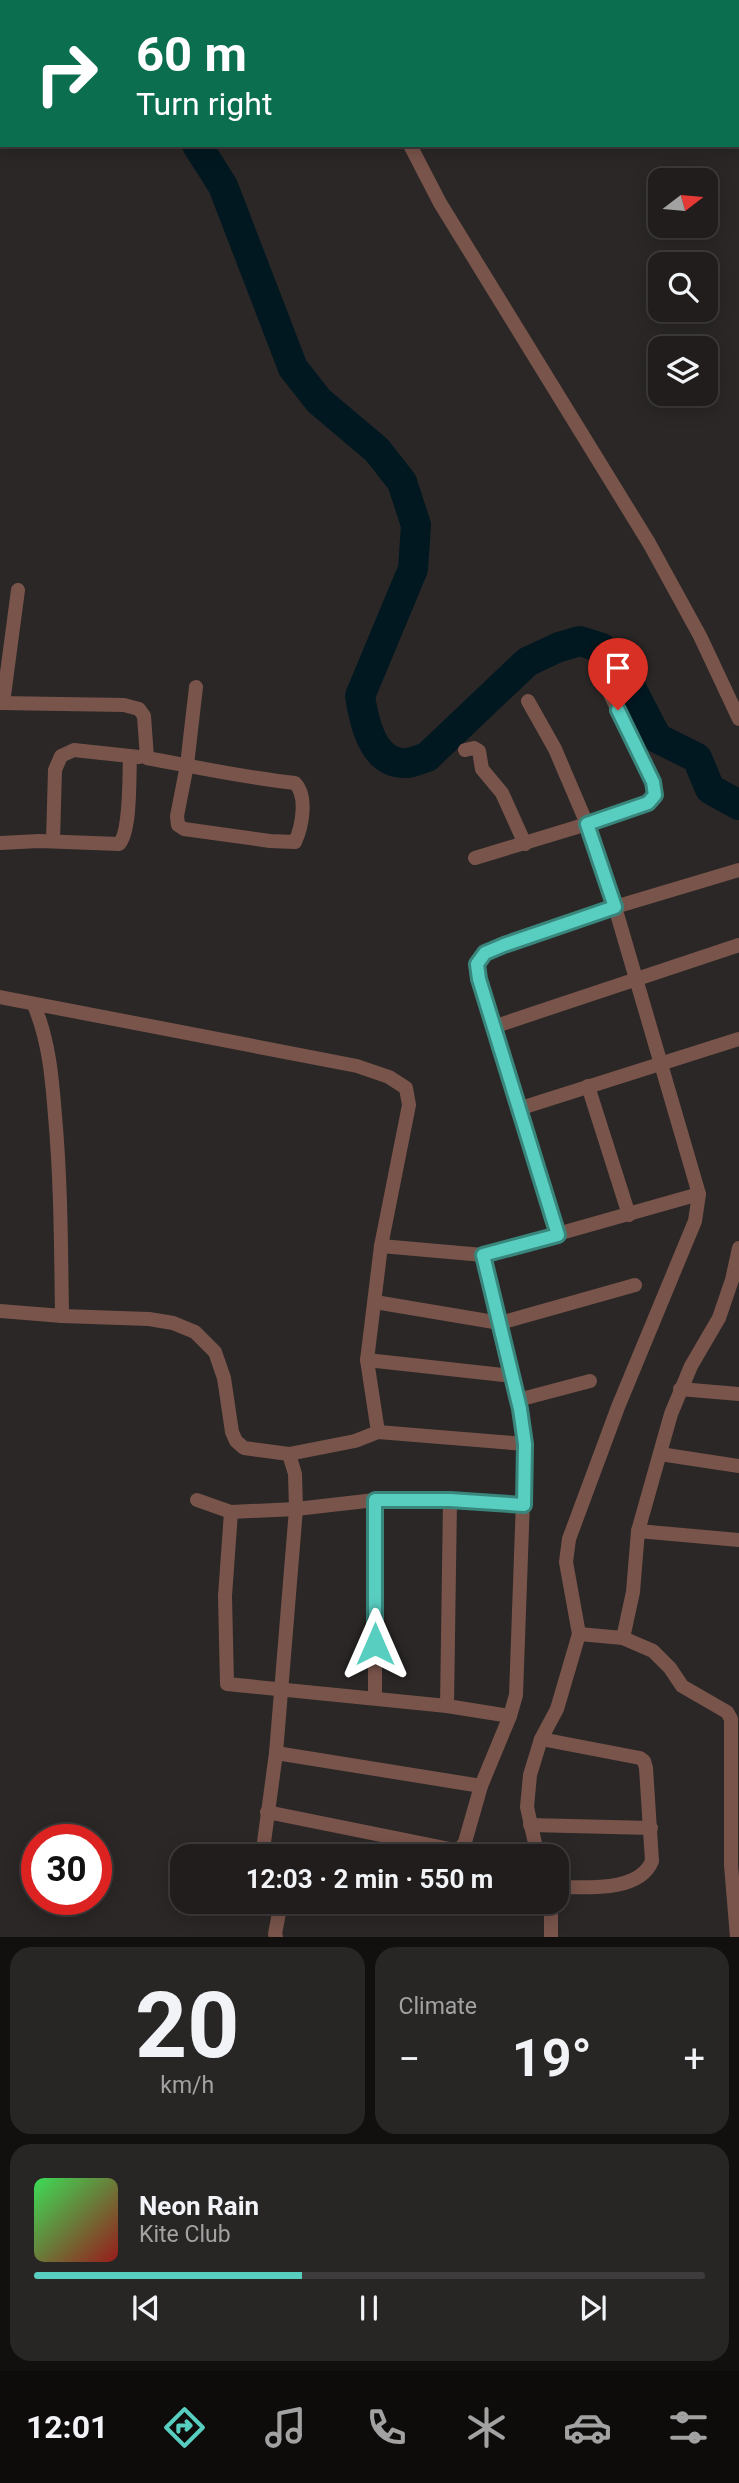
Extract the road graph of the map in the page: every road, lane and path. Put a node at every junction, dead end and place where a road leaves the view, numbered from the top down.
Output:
1 (411, 147) edge
2 (18, 590) dead end
3 (196, 687) dead end
4 (608, 690) dead end
5 (528, 701) dead end
6 (1, 703) edge
7 (739, 719) edge
8 (465, 750) dead end
9 (130, 756) junction
10 (147, 758) junction
11 (187, 765) junction
12 (587, 824) junction
13 (53, 841) junction
14 (0, 843) edge
15 (525, 844) junction
16 (475, 858) dead end
17 (739, 870) edge
18 (615, 907) junction
19 (739, 946) edge
20 (636, 981) junction
21 (0, 997) edge
22 (34, 1005) junction
23 (494, 1027) junction
24 (739, 1039) edge
25 (660, 1064) junction
26 (588, 1087) junction
27 (518, 1109) junction
28 (699, 1194) junction
29 (629, 1215) junction
30 (558, 1235) junction
31 (381, 1246) junction
32 (739, 1248) edge
33 (483, 1255) junction
34 (635, 1285) dead end
35 (375, 1301) junction
36 (0, 1311) edge
37 (62, 1316) junction
38 (500, 1323) junction
39 (367, 1360) junction
40 (512, 1376) junction
41 (590, 1381) dead end
42 (680, 1390) junction
43 (739, 1394) edge
44 (518, 1400) junction
45 (378, 1432) junction
46 (525, 1444) junction
47 (289, 1454) junction
48 (660, 1454) junction
49 (739, 1466) edge
50 (197, 1500) dead end
51 (375, 1500) junction
52 (450, 1500) junction
53 (524, 1505) junction
54 (296, 1509) junction
55 (230, 1511) junction
56 (638, 1531) junction
57 (739, 1540) edge
58 (579, 1634) junction
59 (623, 1638) junction
60 (282, 1690) junction
61 (376, 1698) junction
62 (447, 1706) junction
63 (510, 1716) junction
64 (735, 1719) edge
65 (541, 1739) junction
66 (276, 1753) junction
67 (481, 1786) junction
68 (267, 1812) junction
69 (530, 1825) junction
70 (651, 1828) junction
71 (263, 1844) edge
72 (535, 1844) edge
73 (569, 1887) edge
74 (279, 1914) edge
75 (551, 1914) edge
76 (276, 1937) edge
77 (551, 1937) edge
78 (737, 1937) edge

1 - 7 street
2 - 6 street
3 - 11 street
4 - 12 street
5 - 12 street
6 - 10 street
8 - 15 street
9 - 10 street
9 - 13 street
9 - 13 street
10 - 11 street
11 - 11 street
12 - 15 street
12 - 18 street
13 - 14 street
15 - 16 street
17 - 18 street
18 - 20 street
18 - 23 street
19 - 20 street
20 - 23 street
20 - 25 street
21 - 22 street
22 - 31 street
22 - 37 street
23 - 27 street
24 - 25 street
25 - 26 street
25 - 28 street
26 - 27 street
26 - 29 street
27 - 30 street
28 - 29 street
28 - 58 street
29 - 30 street
30 - 33 street
31 - 33 street
31 - 35 street
32 - 42 street
33 - 38 street
34 - 38 street
35 - 38 street
35 - 39 street
36 - 37 street
37 - 47 street
38 - 40 street
39 - 40 street
39 - 45 street
40 - 44 street
41 - 44 street
42 - 43 street
42 - 48 street
44 - 46 street
45 - 46 street
45 - 47 street
46 - 53 street
47 - 54 street
48 - 49 street
48 - 56 street
50 - 55 street
51 - 52 street
51 - 54 street
51 - 61 street
52 - 53 street
52 - 62 street
53 - 63 street
54 - 55 street
54 - 60 street
55 - 60 street
56 - 57 street
56 - 59 street
58 - 59 street
58 - 65 street
59 - 64 street
60 - 61 street
60 - 66 street
61 - 62 street
62 - 63 street
63 - 67 street
64 - 78 street
65 - 69 street
65 - 70 street
66 - 67 street
66 - 68 street
67 - 68 street
68 - 71 street
69 - 70 street
69 - 72 street
70 - 73 street
74 - 76 street
75 - 77 street

